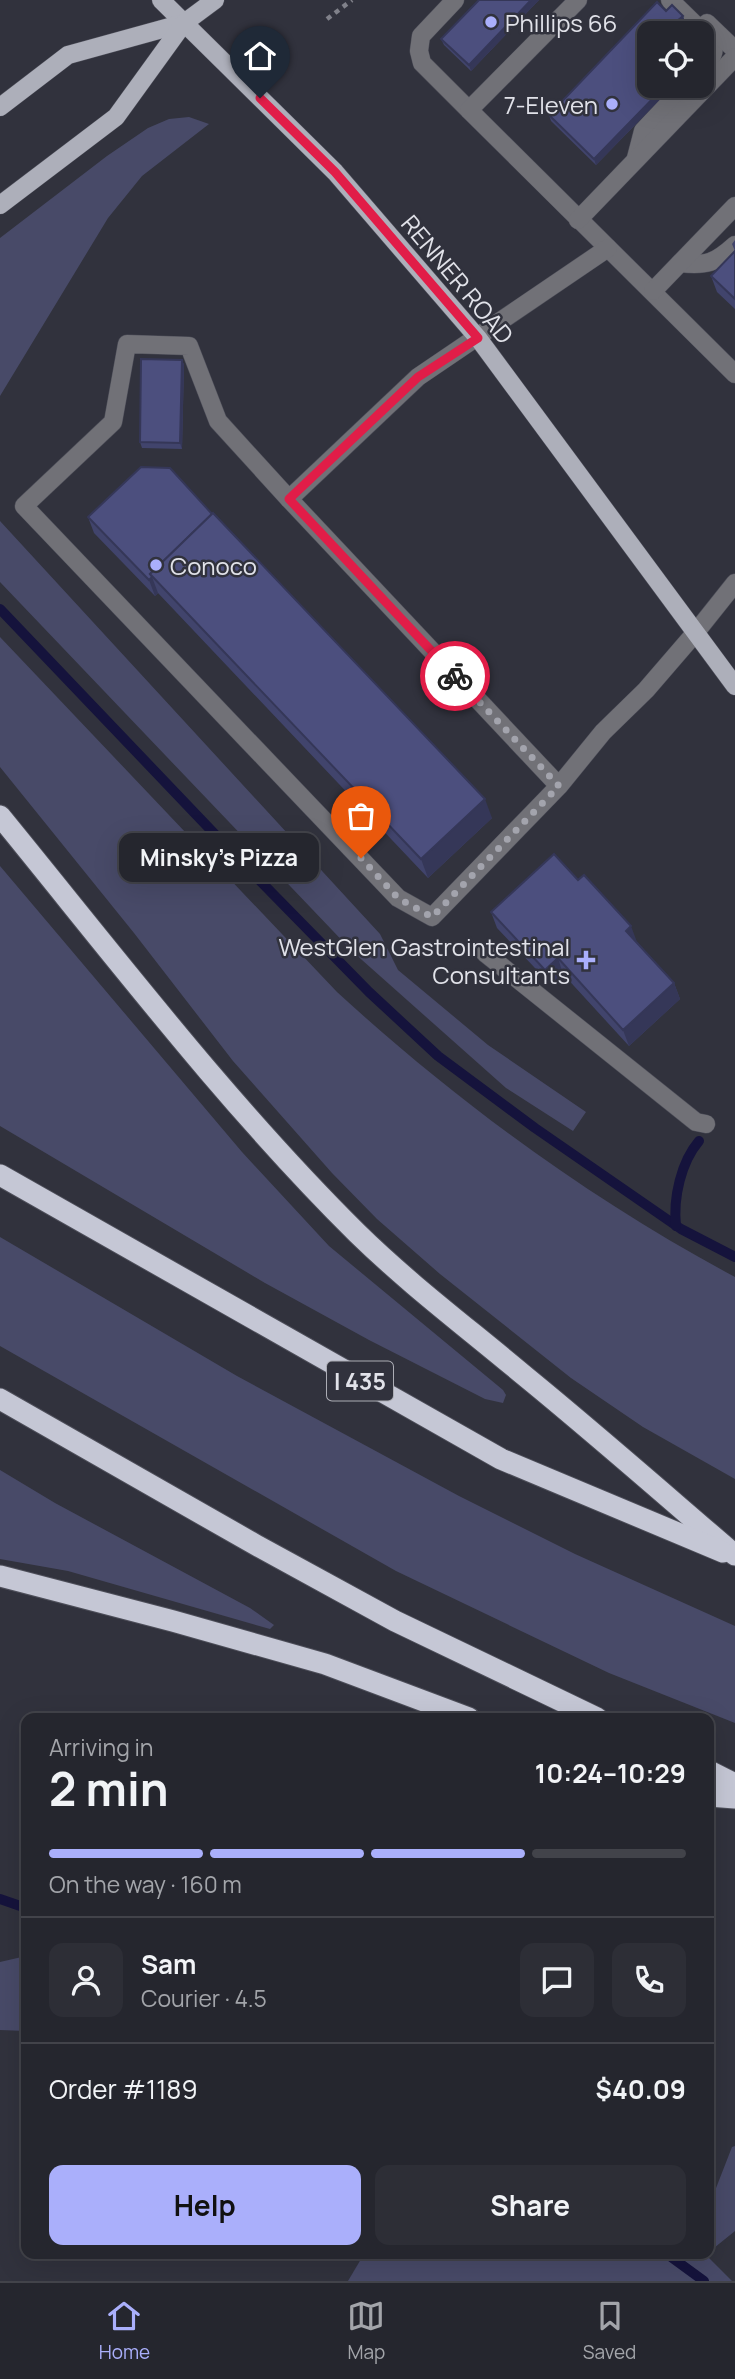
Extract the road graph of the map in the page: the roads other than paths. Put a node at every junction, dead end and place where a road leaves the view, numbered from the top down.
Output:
1 (160, 0) edge
2 (215, 0) edge
3 (455, 0) edge
4 (578, 0) edge
5 (670, 0) edge
6 (682, 0) edge
7 (692, 21) edge
8 (184, 23) junction
9 (735, 50) edge
10 (735, 57) edge
11 (674, 98) edge
12 (0, 107) edge
13 (469, 110) junction
14 (635, 161) junction
15 (0, 205) edge
16 (735, 206) edge
17 (578, 220) junction
18 (735, 245) edge
19 (608, 248) junction
20 (680, 263) junction
21 (653, 291) junction
22 (478, 338) junction
23 (735, 374) edge
24 (289, 499) junction
25 (735, 583) edge
26 (696, 632) junction
27 (735, 686) edge
28 (559, 786) junction
29 (0, 816) edge
30 (485, 953) dead end
31 (706, 1124) dead end
32 (0, 1175) edge
33 (0, 1399) edge
34 (735, 1556) edge
35 (0, 1576) edge
36 (456, 1713) edge
37 (587, 1713) edge
38 (714, 1774) edge
39 (735, 1784) edge
40 (714, 1796) edge
41 (735, 1798) edge

1 - 8 main road, RENNER ROAD
2 - 8 main road
3 - 13 lane
4 - 13 lane
5 - 7 lane
6 - 9 lane
8 - 12 main road
8 - 15 main road
8 - 22 main road, RENNER ROAD
10 - 14 lane
11 - 14 lane
13 - 17 lane
14 - 17 lane
16 - 20 lane
17 - 19 lane
18 - 20 lane
19 - 21 lane
19 - 22 lane
20 - 21 lane
21 - 23 lane
22 - 24 lane
22 - 26 main road, RENNER ROAD
24 - 28 lane
24 - 28 lane
25 - 26 lane
26 - 27 main road, RENNER ROAD
26 - 28 lane
29 - 34 highway
30 - 31 lane
32 - 34 highway, I 435
33 - 37 highway
35 - 36 highway
38 - 39 highway
40 - 41 highway

